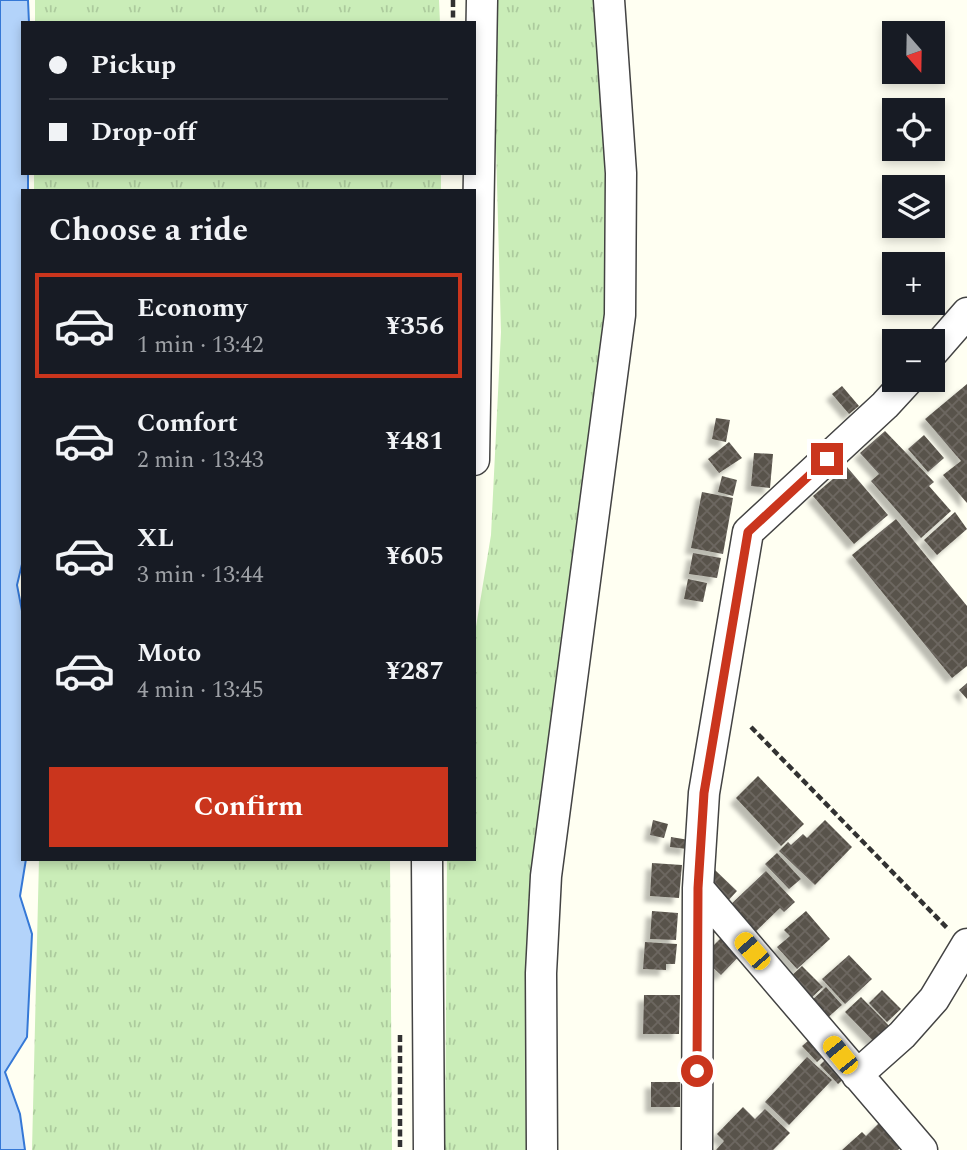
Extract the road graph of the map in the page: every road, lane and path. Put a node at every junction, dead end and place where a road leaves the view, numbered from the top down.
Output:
1 (453, 0) edge
2 (482, 0) edge
3 (610, 0) edge
4 (453, 21) edge
5 (965, 319) edge
6 (945, 340) edge
7 (476, 345) edge
8 (897, 392) edge
9 (751, 727) dead end
10 (426, 861) edge
11 (698, 888) junction
12 (966, 945) edge
13 (857, 1075) junction
14 (429, 1150) edge
15 (542, 1150) edge
16 (696, 1150) edge
17 (922, 1150) edge

1 - 4 path
2 - 7 street
3 - 15 street
5 - 6 street
8 - 11 street
9 - 12 path
10 - 14 street
11 - 13 street
11 - 16 street
12 - 13 street
13 - 17 street

